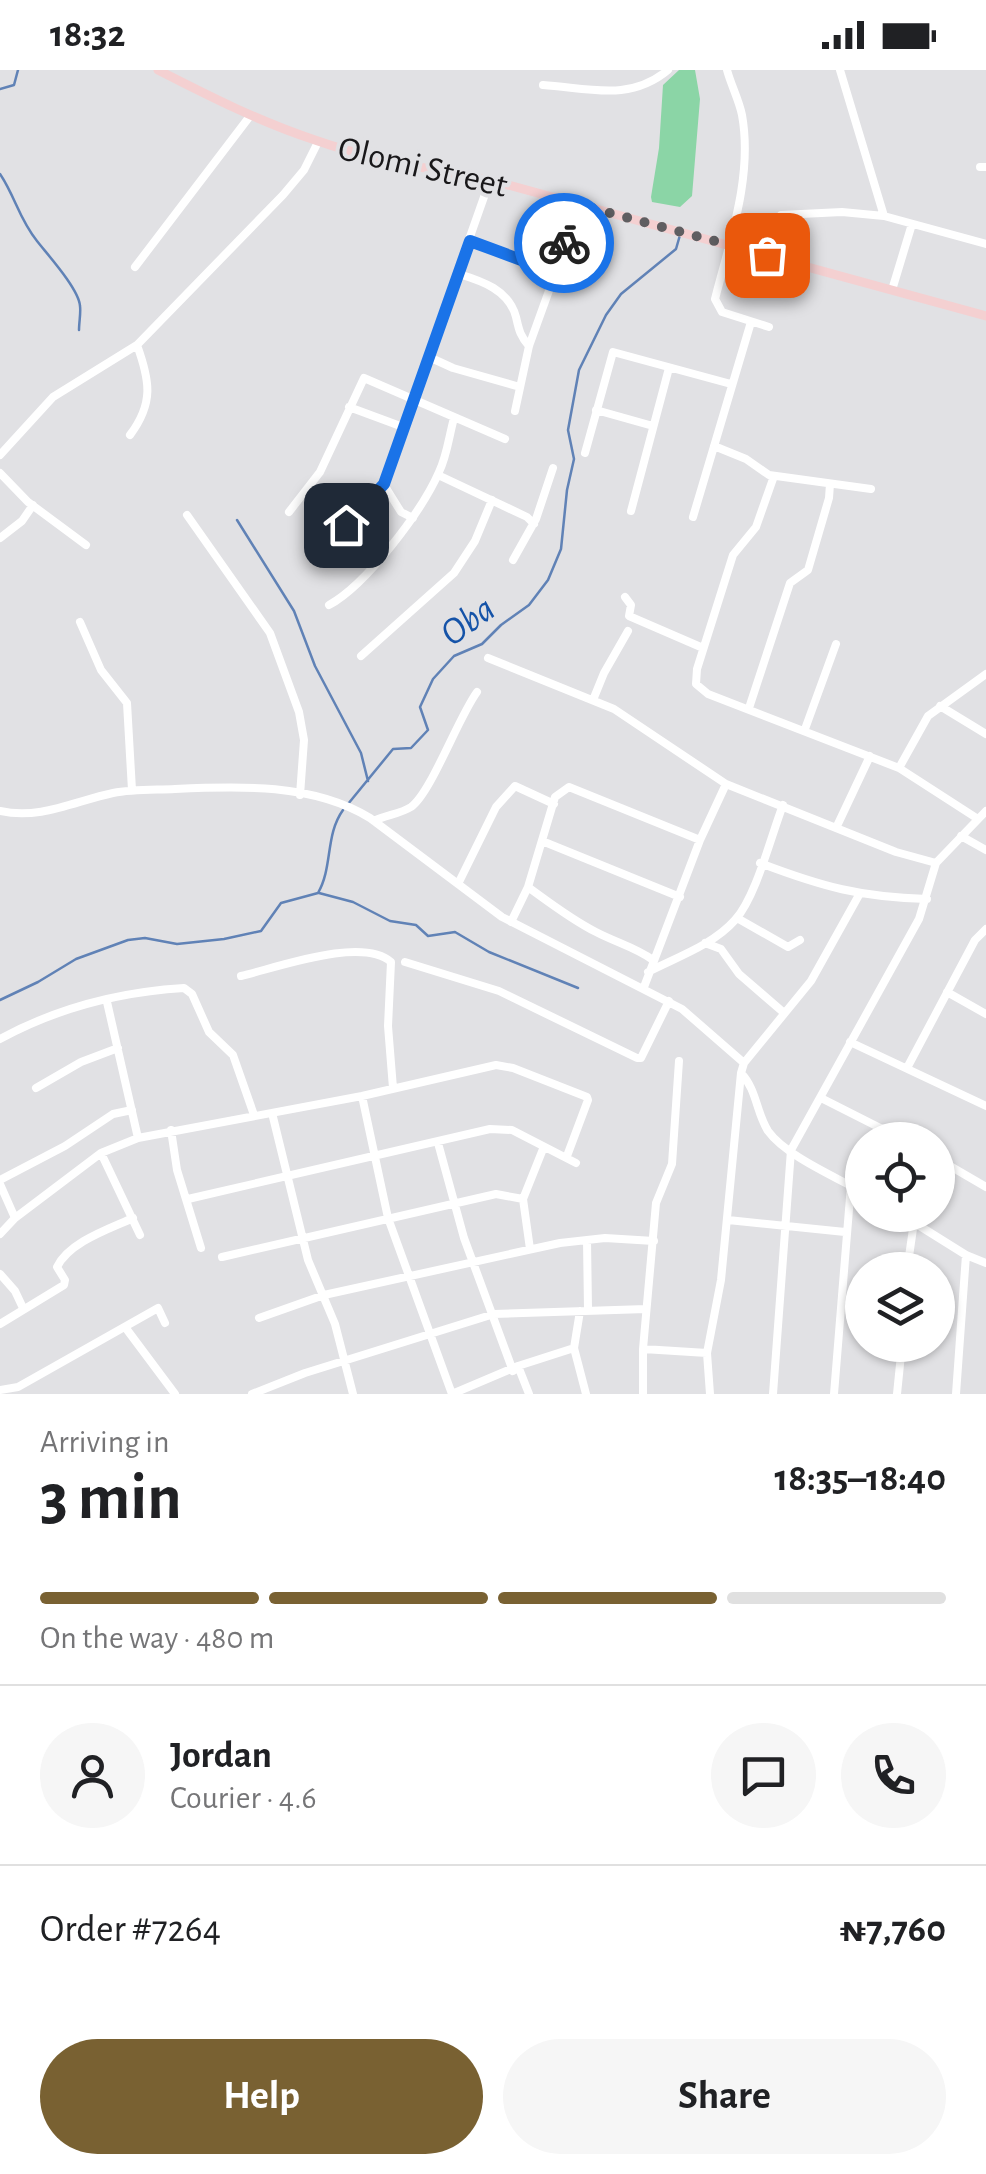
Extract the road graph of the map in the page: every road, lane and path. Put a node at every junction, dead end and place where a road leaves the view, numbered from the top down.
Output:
1 (158, 70) edge
2 (668, 70) edge
3 (727, 70) edge
4 (840, 70) edge
5 (543, 85) dead end
6 (250, 116) junction
7 (318, 142) junction
8 (490, 180) junction
9 (580, 205) junction
10 (884, 216) junction
11 (912, 224) junction
12 (470, 241) junction
13 (986, 244) edge
14 (729, 245) junction
15 (767, 255) junction
16 (136, 267) dead end
17 (554, 272) junction
18 (459, 274) junction
19 (892, 290) junction
20 (986, 316) edge
21 (751, 322) junction
22 (769, 327) dead end
23 (137, 345) junction
24 (530, 346) junction
25 (428, 357) junction
26 (669, 368) junction
27 (731, 384) junction
28 (520, 386) junction
29 (412, 401) junction
30 (348, 407) junction
31 (596, 410) junction
32 (515, 411) dead end
33 (454, 418) junction
34 (653, 426) junction
35 (403, 427) junction
36 (130, 434) dead end
37 (505, 439) dead end
38 (714, 446) junction
39 (585, 453) dead end
40 (0, 455) edge
41 (553, 468) dead end
42 (0, 474) edge
43 (438, 476) junction
44 (774, 476) junction
45 (384, 484) junction
46 (830, 484) junction
47 (872, 489) dead end
48 (492, 500) junction
49 (33, 505) junction
50 (631, 511) dead end
51 (288, 512) dead end
52 (187, 515) dead end
53 (693, 517) dead end
54 (413, 518) junction
55 (534, 524) junction
56 (0, 538) edge
57 (86, 544) dead end
58 (312, 558) dead end
59 (513, 560) dead end
60 (624, 598) dead end
61 (328, 606) dead end
62 (80, 622) dead end
63 (628, 632) dead end
64 (836, 644) dead end
65 (703, 648) junction
66 (361, 656) dead end
67 (488, 658) dead end
68 (986, 674) edge
69 (477, 692) dead end
70 (593, 700) junction
71 (940, 706) junction
72 (750, 708) junction
73 (805, 729) junction
74 (986, 734) edge
75 (870, 756) junction
76 (899, 768) junction
77 (726, 784) junction
78 (132, 790) junction
79 (300, 795) junction
80 (554, 804) junction
81 (782, 804) junction
82 (0, 810) edge
83 (986, 811) edge
84 (978, 819) junction
85 (374, 821) junction
86 (837, 826) junction
87 (961, 836) junction
88 (542, 840) junction
89 (700, 840) junction
90 (986, 850) edge
91 (936, 863) junction
92 (760, 864) junction
93 (458, 884) junction
94 (528, 887) junction
95 (859, 896) junction
96 (680, 897) junction
97 (927, 899) junction
98 (737, 918) junction
99 (511, 922) junction
100 (986, 929) edge
101 (722, 932) junction
102 (800, 940) dead end
103 (974, 940) junction
104 (705, 944) junction
105 (986, 945) edge
106 (721, 950) junction
107 (653, 960) junction
108 (405, 962) dead end
109 (648, 972) junction
110 (241, 976) dead end
111 (644, 987) junction
112 (947, 992) junction
113 (670, 1001) junction
114 (108, 1002) junction
115 (783, 1012) junction
116 (986, 1014) edge
117 (0, 1038) edge
118 (850, 1042) junction
119 (118, 1048) junction
120 (680, 1061) dead end
121 (742, 1068) junction
122 (908, 1068) junction
123 (36, 1088) dead end
124 (393, 1088) junction
125 (362, 1096) junction
126 (822, 1098) junction
127 (986, 1106) edge
128 (132, 1110) junction
129 (272, 1113) junction
130 (254, 1115) junction
131 (869, 1122) edge
132 (171, 1130) junction
133 (138, 1138) junction
134 (438, 1142) junction
135 (543, 1149) junction
136 (791, 1150) junction
137 (101, 1153) junction
138 (376, 1155) junction
139 (567, 1156) junction
140 (576, 1163) dead end
141 (955, 1169) edge
142 (287, 1176) junction
143 (0, 1182) edge
144 (845, 1182) edge
145 (986, 1188) edge
146 (188, 1199) junction
147 (524, 1199) junction
148 (456, 1202) junction
149 (15, 1218) junction
150 (133, 1218) junction
151 (388, 1218) junction
152 (728, 1220) junction
153 (786, 1227) junction
154 (845, 1232) edge
155 (846, 1232) edge
156 (930, 1232) edge
157 (0, 1234) edge
158 (140, 1235) dead end
159 (302, 1238) junction
160 (587, 1240) junction
161 (654, 1241) junction
162 (201, 1248) dead end
163 (530, 1249) junction
164 (966, 1255) junction
165 (222, 1257) dead end
166 (475, 1262) junction
167 (986, 1263) edge
168 (0, 1274) edge
169 (411, 1277) junction
170 (324, 1295) junction
171 (23, 1308) junction
172 (646, 1308) junction
173 (584, 1310) junction
174 (494, 1314) junction
175 (259, 1318) dead end
176 (165, 1323) dead end
177 (0, 1324) edge
178 (125, 1327) junction
179 (433, 1336) junction
180 (574, 1348) junction
181 (643, 1349) junction
182 (707, 1352) junction
183 (343, 1362) junction
184 (901, 1362) edge
185 (515, 1368) junction
186 (0, 1390) edge
187 (455, 1393) edge
188 (175, 1394) edge
189 (252, 1394) edge
190 (353, 1394) edge
191 (529, 1394) edge
192 (586, 1394) edge
193 (643, 1394) edge
194 (710, 1394) edge
195 (773, 1394) edge
196 (834, 1394) edge
197 (898, 1394) edge
198 (956, 1394) edge

1 - 6 main road, Olomi Street
2 - 5 street
3 - 14 street
4 - 10 street
6 - 7 main road, Olomi Street
6 - 16 street
7 - 8 main road, Olomi Street
7 - 23 street
8 - 9 main road, Olomi Street
8 - 12 street
9 - 14 main road, Olomi Street
9 - 17 street
10 - 11 street
10 - 15 street
11 - 13 street
11 - 19 street
12 - 17 street
12 - 18 street
14 - 15 main road, Olomi Street
14 - 21 street
15 - 19 main road, Olomi Street
17 - 24 street
18 - 24 street
18 - 25 street
19 - 20 main road, Olomi Street
21 - 22 street
21 - 27 street
23 - 36 street
23 - 40 street
24 - 28 street
25 - 28 street
25 - 29 street
26 - 27 street
26 - 31 street
26 - 34 street
27 - 38 street
28 - 32 street
29 - 30 street
29 - 33 street
29 - 35 street
30 - 35 street
30 - 51 street
31 - 34 street
31 - 39 street
33 - 37 street
33 - 43 street
34 - 50 street
35 - 45 street
38 - 44 street
38 - 53 street
41 - 55 street
42 - 49 street
43 - 48 street
43 - 54 street
44 - 46 street
44 - 65 street
45 - 54 street
45 - 58 street
46 - 47 street
46 - 72 street
48 - 55 street
48 - 66 street
49 - 56 street
49 - 57 street
52 - 79 street
54 - 61 street
55 - 59 street
60 - 65 street
62 - 78 street
63 - 70 street
64 - 73 street
65 - 72 street
67 - 70 street
68 - 71 street
69 - 85 street
70 - 77 street
71 - 74 street
71 - 76 street
72 - 73 street
73 - 75 street
75 - 76 street
75 - 86 street
76 - 84 street
77 - 81 street
77 - 89 street
78 - 79 street
78 - 82 street
79 - 85 street
80 - 88 street
80 - 89 street
80 - 93 street
81 - 86 street
81 - 92 street
83 - 84 street
84 - 87 street
85 - 93 street
86 - 91 street
87 - 90 street
87 - 91 street
88 - 94 street
88 - 96 street
89 - 96 street
91 - 97 street
92 - 95 street
92 - 98 street
93 - 99 street
94 - 99 street
94 - 107 street
95 - 97 street
95 - 115 street
96 - 107 street
97 - 118 street
98 - 101 street
98 - 102 street
99 - 111 street
100 - 103 street
101 - 104 street
101 - 106 street
103 - 105 street
103 - 112 street
104 - 106 street
104 - 109 street
106 - 115 street
107 - 109 street
108 - 113 street
109 - 111 street
110 - 124 street
111 - 113 street
112 - 116 street
112 - 122 street
113 - 121 street
114 - 117 street
114 - 119 street
114 - 130 street
115 - 121 street
118 - 122 street
118 - 126 street
119 - 123 street
119 - 128 street
120 - 161 street
121 - 136 street
121 - 152 street
122 - 127 street
124 - 125 street
124 - 139 street
125 - 129 street
125 - 138 street
126 - 131 street
126 - 136 street
128 - 133 street
128 - 143 street
129 - 130 street
129 - 142 street
130 - 132 street
132 - 133 street
132 - 146 street
133 - 137 street
134 - 135 street
134 - 138 street
134 - 148 street
135 - 139 street
135 - 147 street
136 - 144 street
136 - 153 street
137 - 149 street
137 - 150 street
138 - 142 street
138 - 151 street
139 - 140 street
141 - 145 street
142 - 146 street
142 - 159 street
143 - 149 street
146 - 162 street
147 - 148 street
147 - 163 street
148 - 151 street
148 - 166 street
149 - 157 street
150 - 158 street
150 - 171 street
151 - 159 street
151 - 169 street
152 - 153 street
152 - 182 street
153 - 154 street
153 - 195 street
155 - 196 street
156 - 164 street
159 - 165 street
159 - 170 street
160 - 161 street
160 - 163 street
160 - 173 street
161 - 172 street
163 - 166 street
164 - 167 street
164 - 198 street
166 - 169 street
166 - 174 street
168 - 171 street
169 - 170 street
169 - 179 street
170 - 175 street
170 - 183 street
171 - 177 street
172 - 173 street
172 - 181 street
173 - 174 street
173 - 180 street
174 - 179 street
174 - 185 street
176 - 178 street
178 - 186 street
178 - 188 street
179 - 183 street
179 - 187 street
180 - 185 street
180 - 192 street
181 - 182 street
181 - 193 street
182 - 194 street
183 - 189 street
183 - 190 street
184 - 197 street
185 - 187 street
185 - 191 street

